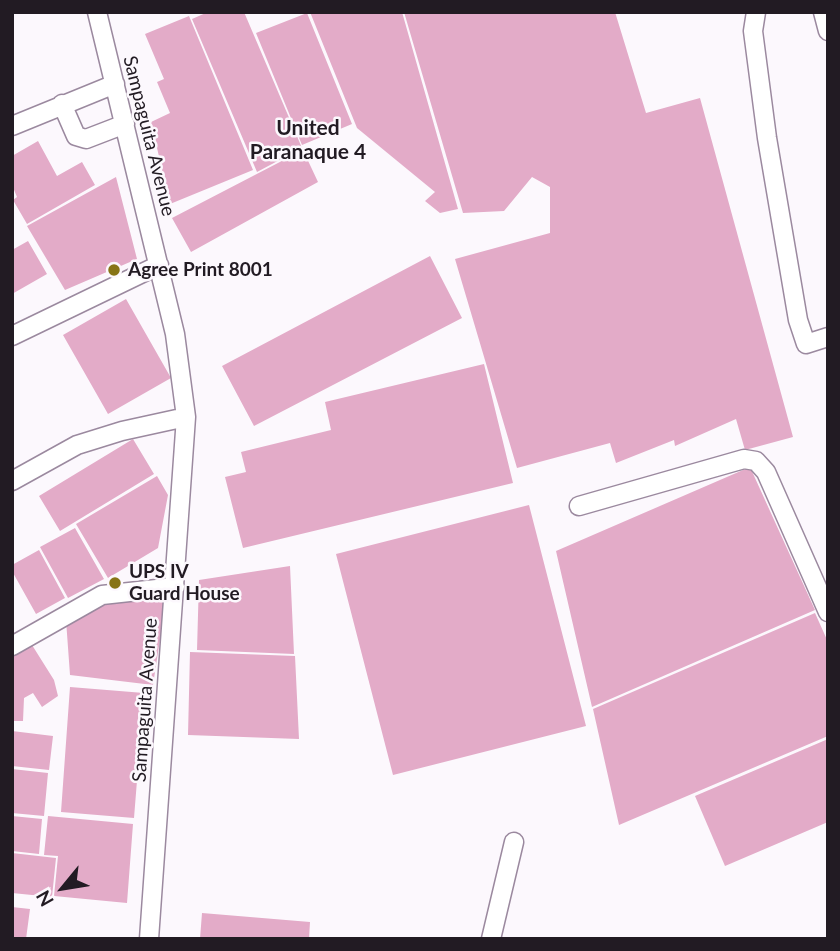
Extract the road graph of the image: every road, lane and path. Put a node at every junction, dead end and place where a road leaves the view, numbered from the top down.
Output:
1 (97, 12) edge
2 (756, 12) edge
3 (823, 12) edge
4 (828, 31) edge
5 (115, 84) junction
6 (62, 104) junction
7 (125, 124) junction
8 (12, 126) edge
9 (159, 265) junction
10 (12, 336) edge
11 (828, 337) edge
12 (186, 417) junction
13 (12, 481) edge
14 (579, 506) dead end
15 (175, 587) junction
16 (828, 612) edge
17 (12, 646) edge
18 (513, 842) dead end
19 (149, 939) edge
20 (491, 939) edge

1 - 5 street, Sampaguita Avenue
2 - 11 street
3 - 4 street
5 - 6 street
5 - 7 street, Sampaguita Avenue
6 - 7 street
6 - 8 street
7 - 9 street, Sampaguita Avenue
9 - 10 street
9 - 12 street, Sampaguita Avenue
12 - 13 street
12 - 15 street, Sampaguita Avenue
14 - 16 street
15 - 17 street
15 - 19 street, Sampaguita Avenue
18 - 20 street

